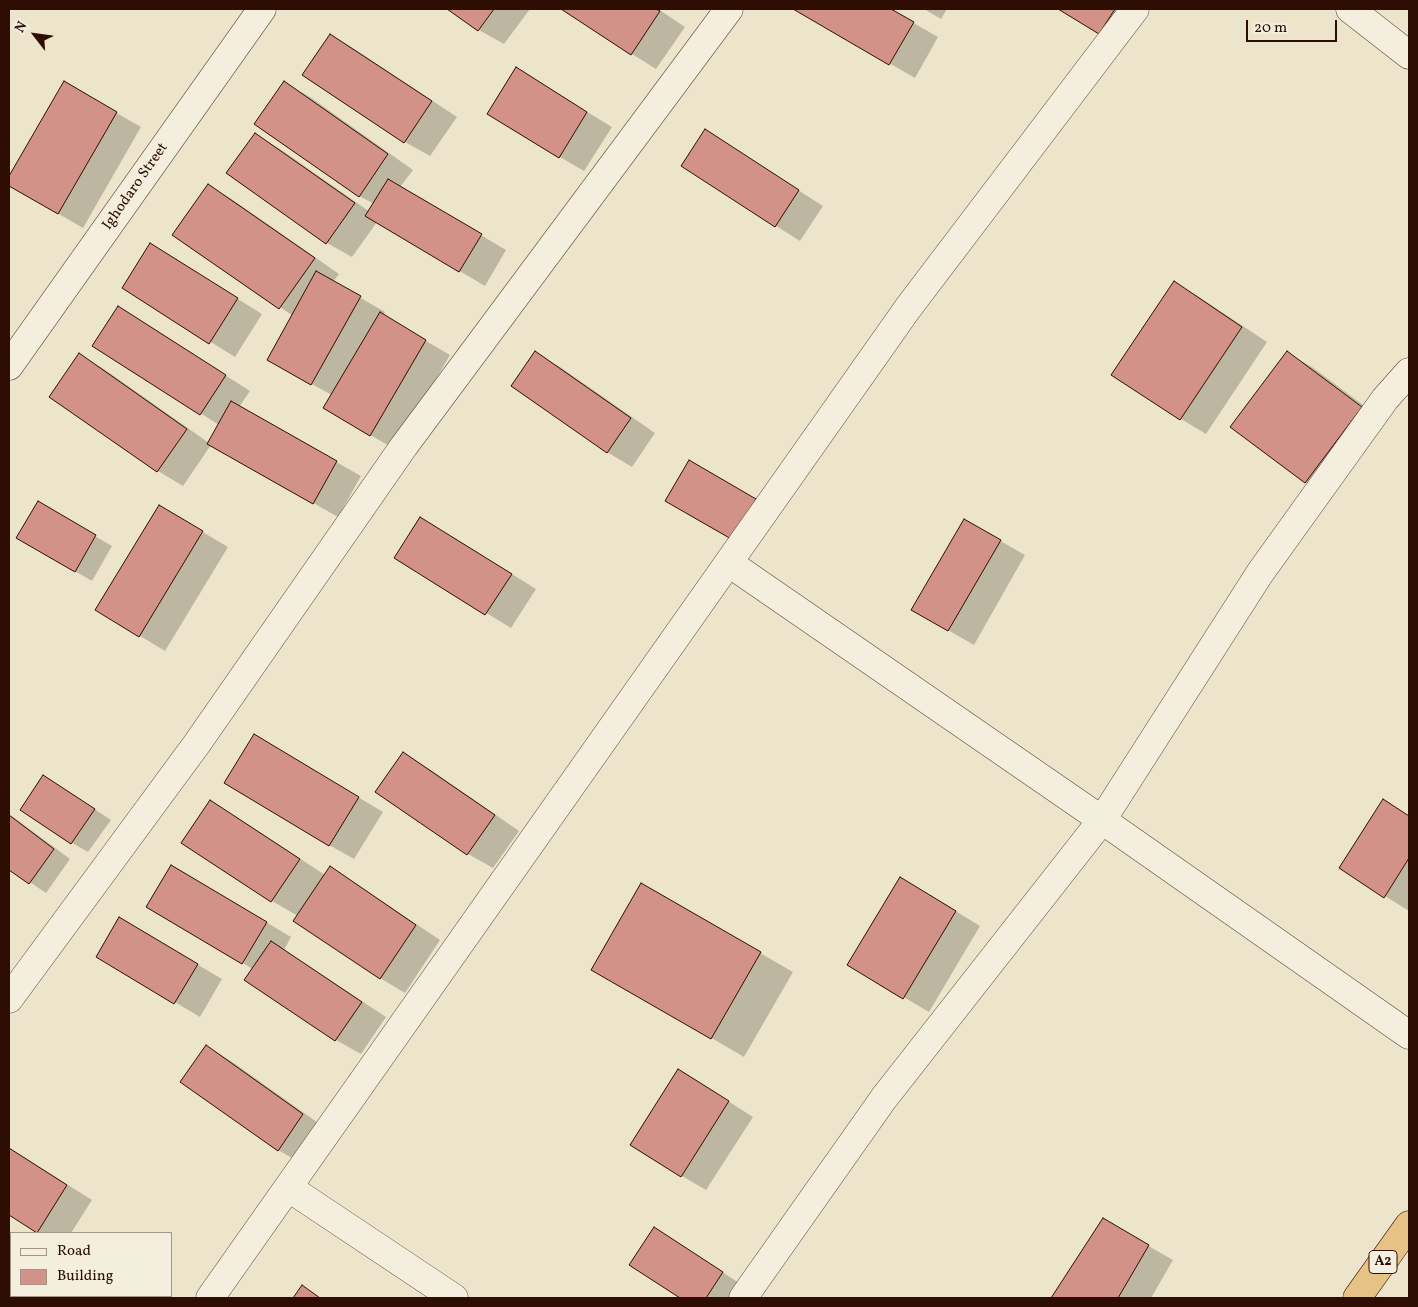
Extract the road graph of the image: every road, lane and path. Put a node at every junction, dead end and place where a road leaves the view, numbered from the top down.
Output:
1 (262, 9) edge
2 (729, 9) edge
3 (1136, 9) edge
4 (1350, 9) edge
5 (1409, 55) edge
6 (9, 366) edge
7 (1409, 372) edge
8 (729, 563) junction
9 (1102, 820) junction
10 (9, 999) edge
11 (1409, 1035) edge
12 (289, 1188) junction
13 (1409, 1225) edge
14 (210, 1298) edge
15 (454, 1298) edge
16 (743, 1298) edge
17 (1357, 1298) edge

1 - 6 street, Ighodaro Street
2 - 10 street
3 - 8 street
4 - 5 street
7 - 9 street
8 - 9 street
8 - 12 street
9 - 11 street
9 - 16 street
12 - 14 street
12 - 15 street
13 - 17 highway, A2

